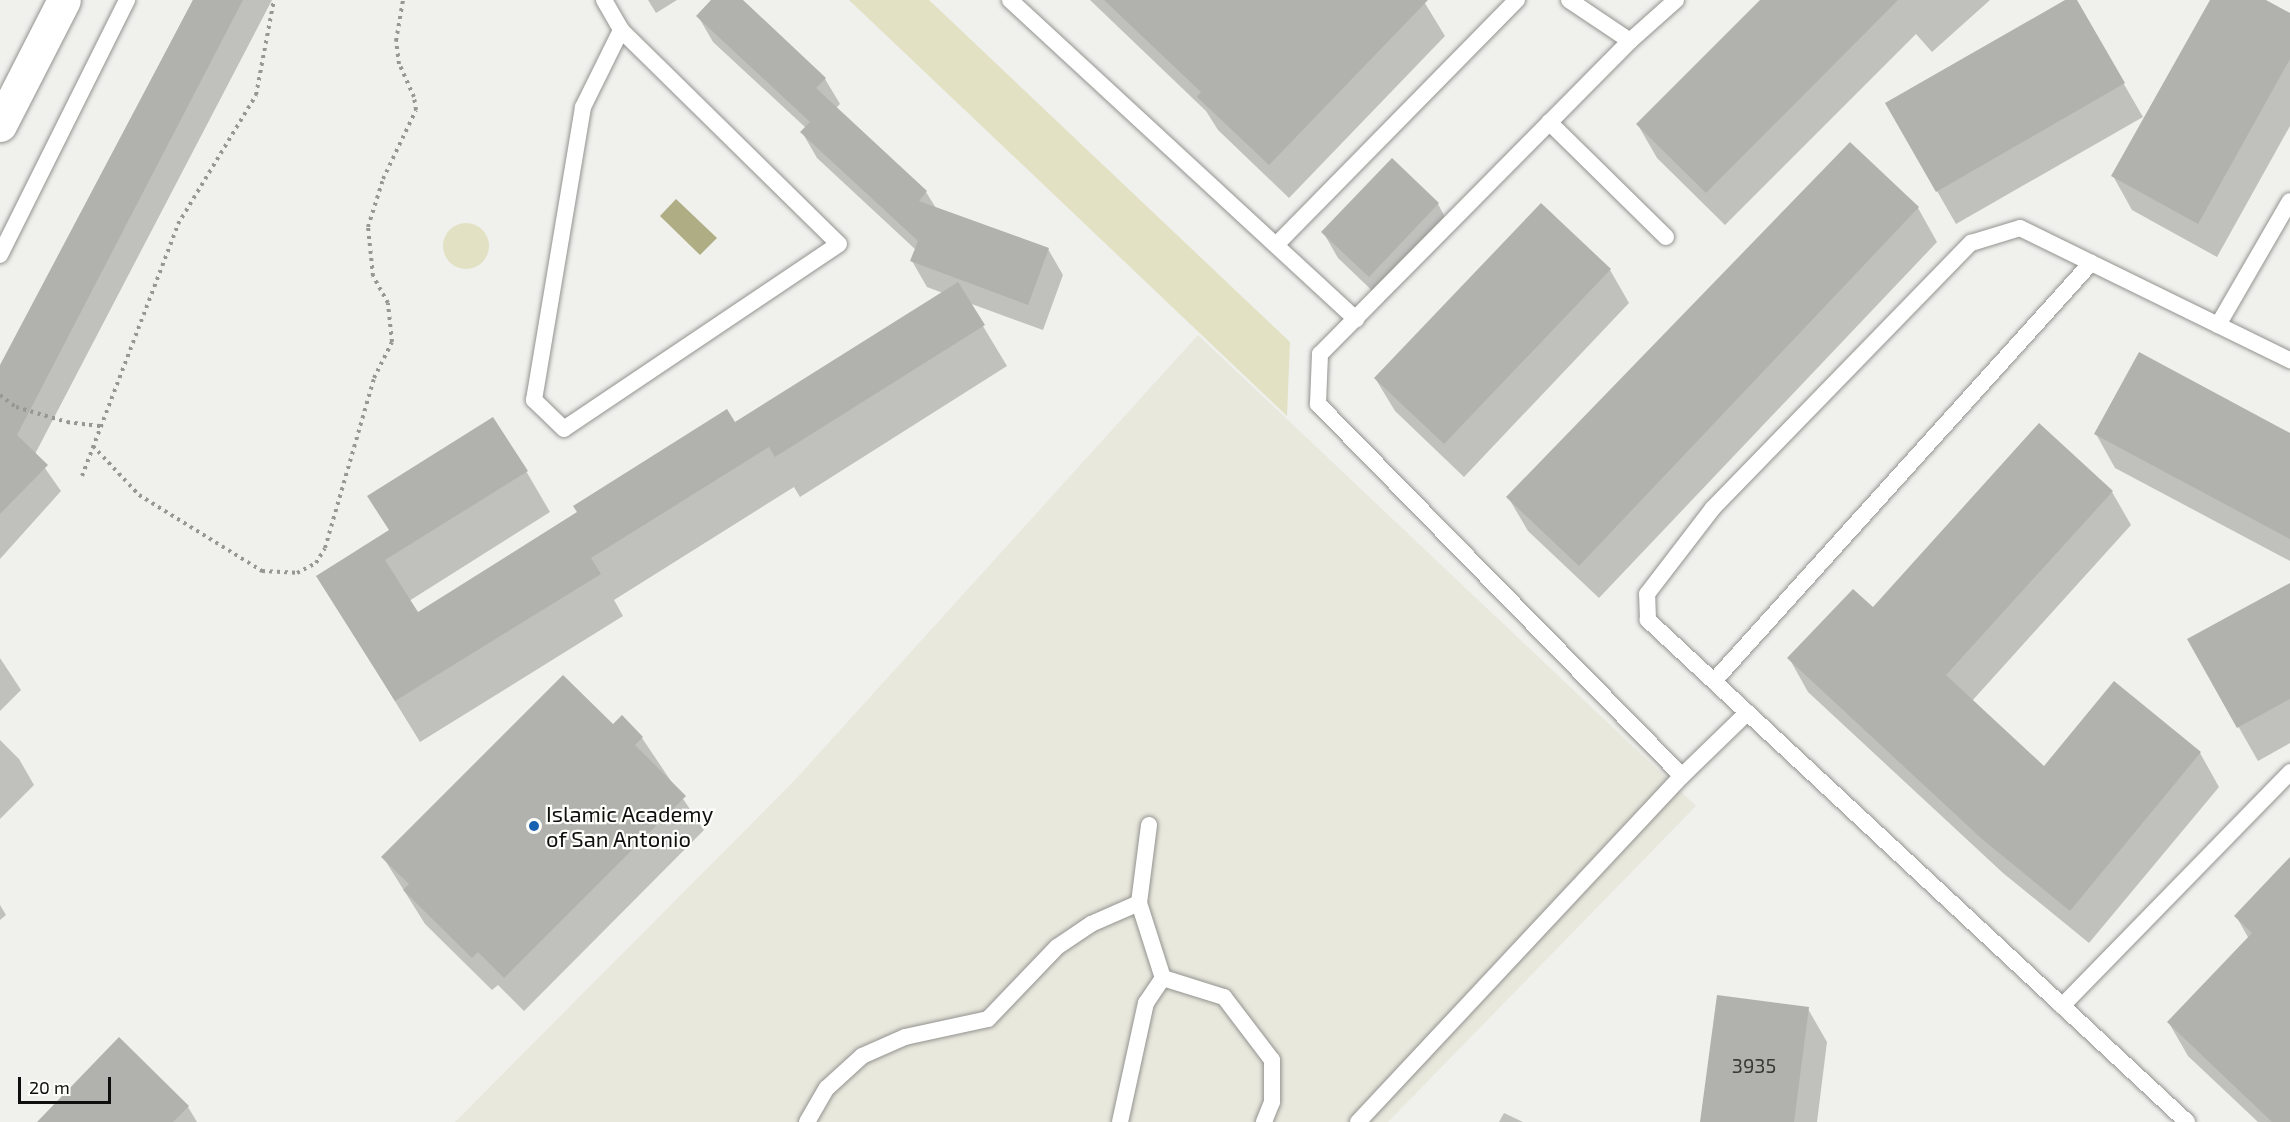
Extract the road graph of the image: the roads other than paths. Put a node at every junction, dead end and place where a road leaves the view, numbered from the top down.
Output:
1 (64, 0) edge
2 (127, 0) edge
3 (604, 0) edge
4 (1010, 0) edge
5 (1517, 0) edge
6 (1569, 0) edge
7 (1676, 0) edge
8 (621, 30) junction
9 (1630, 41) junction
10 (2, 117) edge
11 (1549, 122) junction
12 (2290, 201) edge
13 (1666, 237) dead end
14 (1276, 245) junction
15 (0, 255) edge
16 (2091, 263) junction
17 (1356, 319) junction
18 (2218, 325) junction
19 (2290, 360) edge
20 (1714, 681) junction
21 (1747, 713) junction
22 (2290, 772) edge
23 (1683, 776) junction
24 (1149, 825) dead end
25 (1138, 903) junction
26 (1163, 978) junction
27 (2062, 1006) junction
28 (807, 1122) edge
29 (1120, 1122) edge
30 (1264, 1122) edge
31 (1358, 1122) edge
32 (2187, 1122) edge

1 - 10 street
2 - 15 lane
3 - 8 lane
4 - 14 lane
5 - 14 lane
6 - 9 lane
7 - 9 lane
8 - 8 lane
9 - 11 lane
11 - 13 lane
11 - 17 lane
12 - 18 lane
14 - 17 lane
16 - 18 lane
16 - 20 lane
16 - 20 lane
17 - 23 lane
18 - 19 lane
20 - 21 lane
21 - 23 lane
21 - 27 lane
22 - 27 lane
23 - 31 lane
24 - 25 lane
25 - 26 lane
25 - 28 lane
26 - 29 lane
26 - 30 lane
27 - 32 lane

